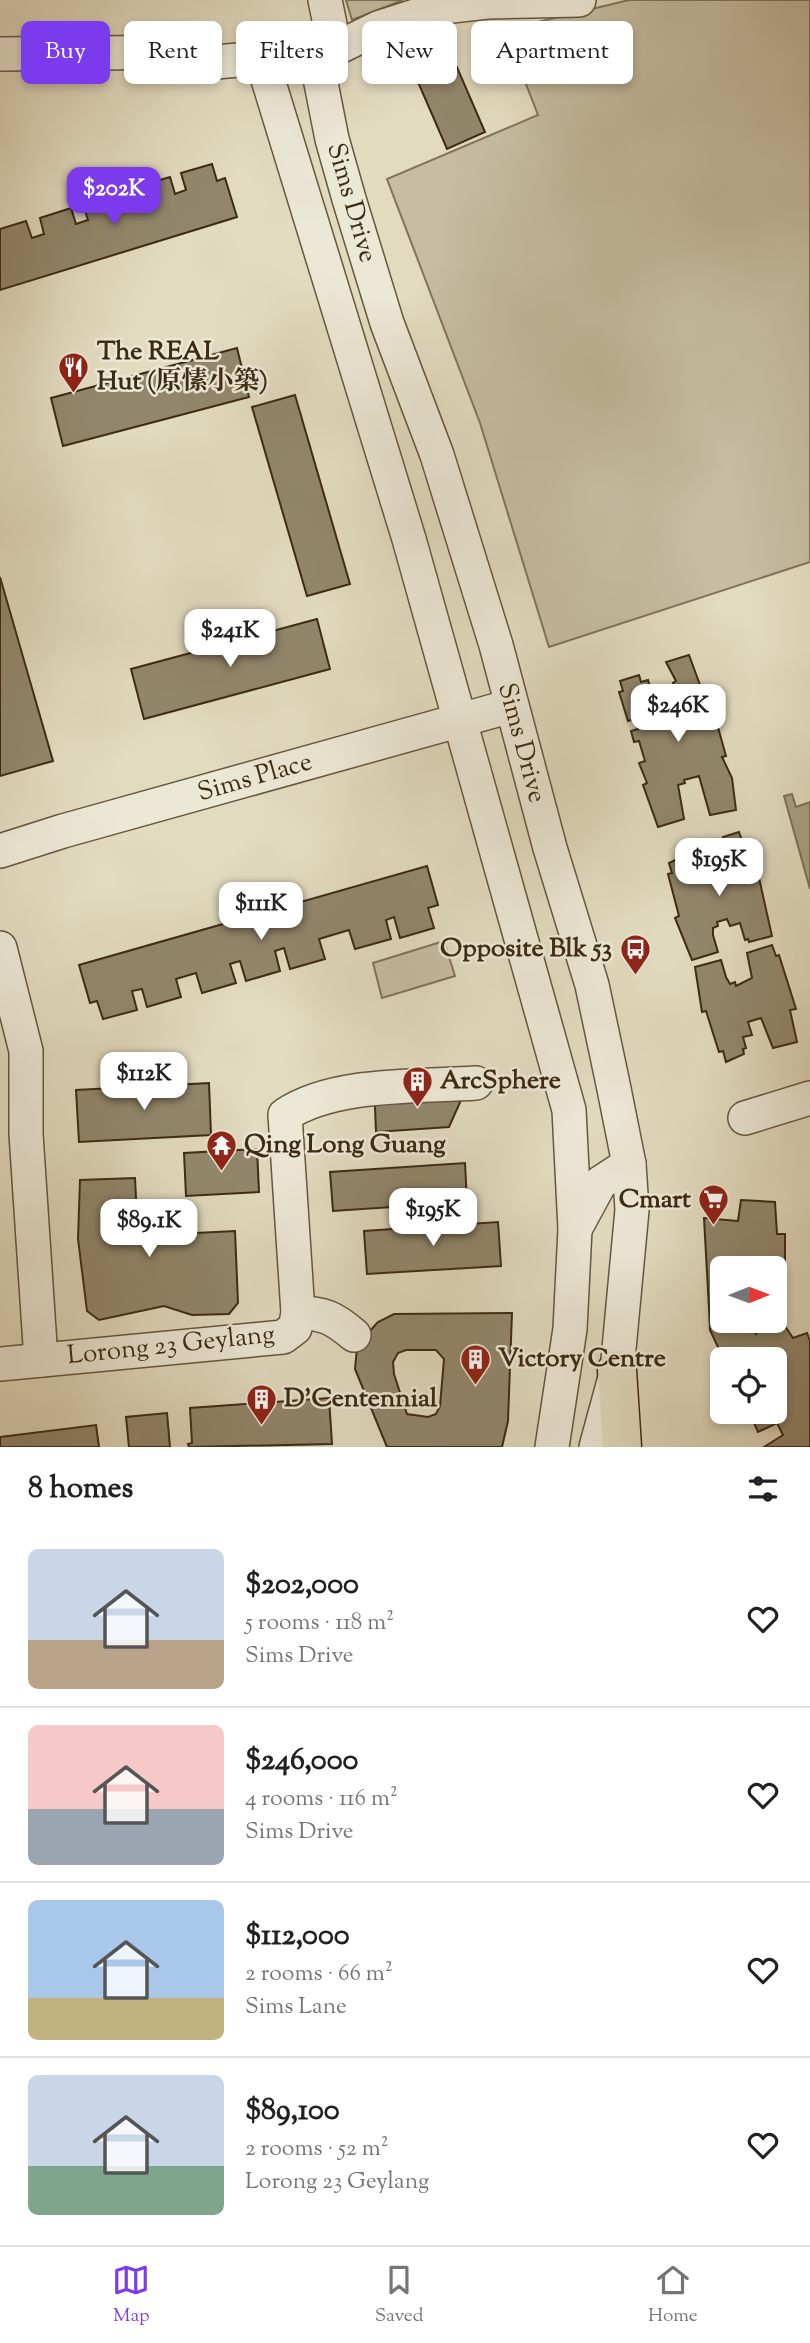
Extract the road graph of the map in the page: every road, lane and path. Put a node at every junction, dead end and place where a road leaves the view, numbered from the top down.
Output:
1 (325, 0) edge
2 (579, 0) edge
3 (325, 21) edge
4 (348, 41) edge
5 (124, 53) edge
6 (0, 54) edge
7 (0, 71) edge
8 (124, 72) edge
9 (269, 84) edge
10 (328, 84) edge
11 (511, 706) junction
12 (460, 720) junction
13 (0, 852) edge
14 (0, 948) edge
15 (475, 1083) dead end
16 (810, 1098) edge
17 (745, 1118) dead end
18 (13, 1135) edge
19 (629, 1164) junction
20 (575, 1229) junction
21 (298, 1313) junction
22 (354, 1335) dead end
23 (41, 1360) junction
24 (0, 1364) edge
25 (617, 1370) junction
26 (552, 1447) edge
27 (596, 1447) edge
28 (622, 1447) edge

1 - 3 street, Sims Drive
2 - 4 street
5 - 6 street
7 - 8 street
9 - 12 street, Sims Drive
10 - 11 street, Sims Drive
11 - 12 street, Sims Place
11 - 19 street, Sims Drive
12 - 13 street, Sims Place
12 - 20 street, Sims Drive
14 - 18 street
15 - 21 street, Lorong 23 Geylang
16 - 17 street
18 - 23 street
19 - 20 street
19 - 25 street, Sims Drive
20 - 26 street, Sims Drive
21 - 22 street
21 - 23 street, Lorong 23 Geylang
23 - 24 street, Lorong 23 Geylang
25 - 27 street, Sims Drive
25 - 28 main road

